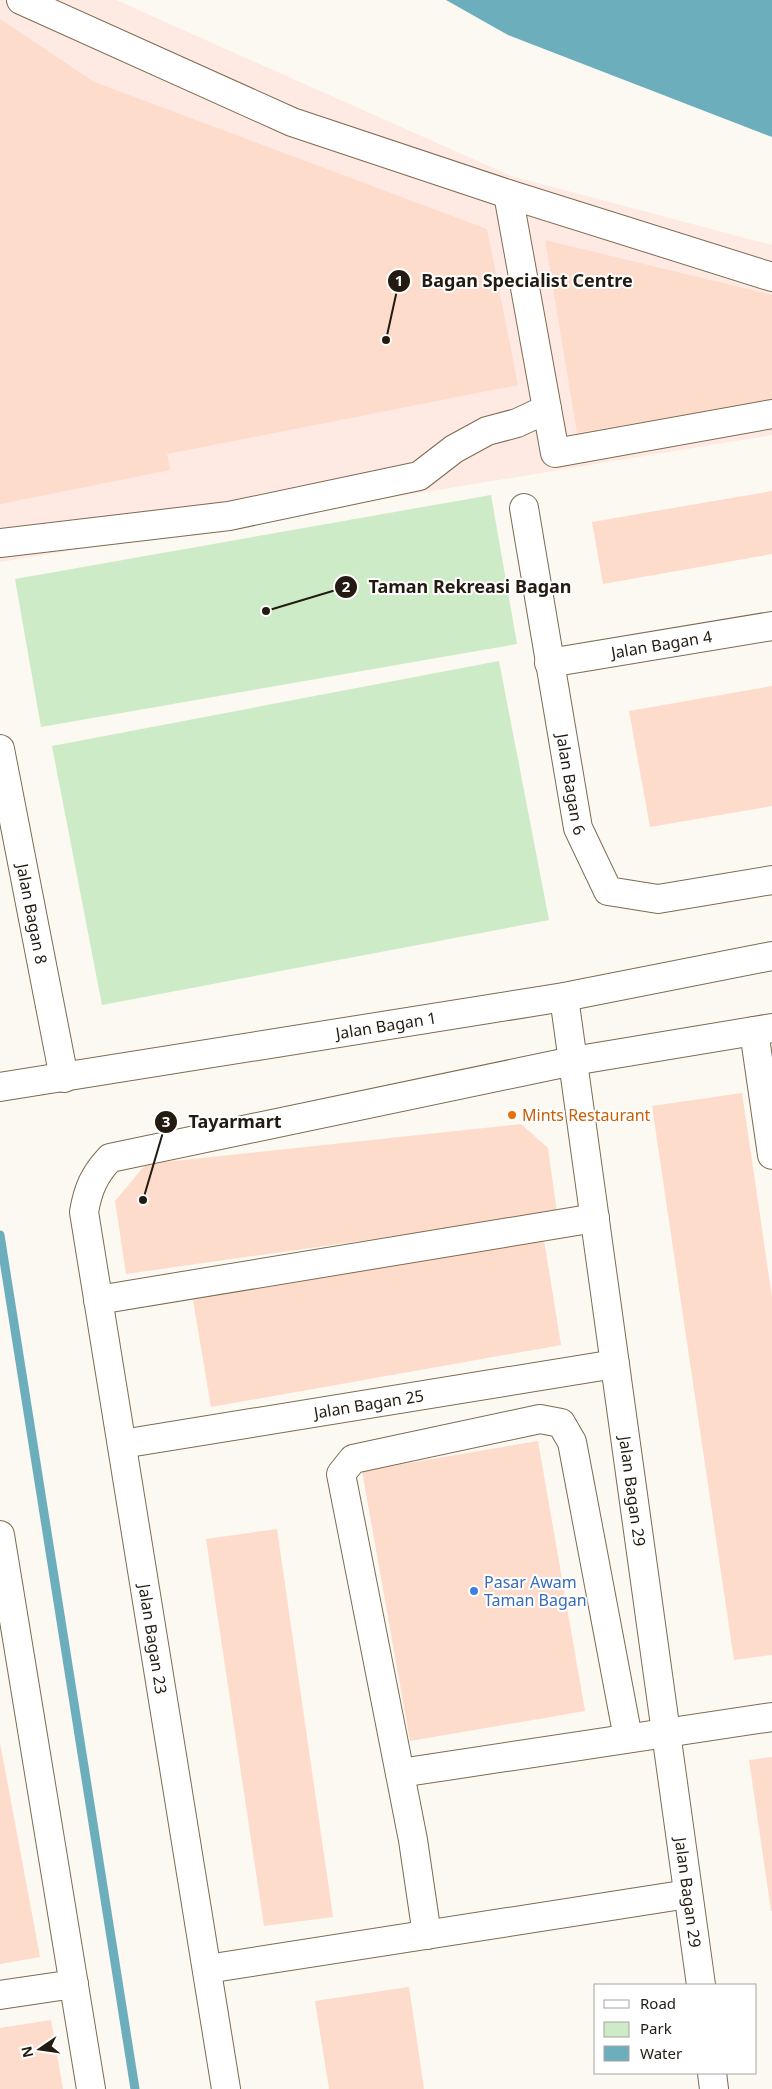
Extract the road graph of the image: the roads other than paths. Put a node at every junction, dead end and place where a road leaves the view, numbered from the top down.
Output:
1 (21, 0) edge
2 (508, 194) junction
3 (772, 277) edge
4 (547, 409) junction
5 (772, 414) edge
6 (524, 508) dead end
7 (0, 543) edge
8 (772, 626) edge
9 (549, 663) junction
10 (0, 749) edge
11 (772, 880) edge
12 (772, 956) edge
13 (564, 997) junction
14 (763, 1029) edge
15 (573, 1061) junction
16 (64, 1078) junction
17 (0, 1087) edge
18 (772, 1155) edge
19 (595, 1218) junction
20 (98, 1300) junction
21 (615, 1364) junction
22 (122, 1444) junction
23 (0, 1535) edge
24 (3, 1571) edge
25 (772, 1717) edge
26 (666, 1733) junction
27 (628, 1738) junction
28 (400, 1773) junction
29 (688, 1894) junction
30 (427, 1935) junction
31 (207, 1969) junction
32 (74, 1984) junction
33 (701, 1984) edge
34 (0, 1995) edge
35 (712, 2074) edge
36 (90, 2089) edge
37 (226, 2089) edge
38 (714, 2089) edge

1 - 2 street
2 - 3 street
2 - 4 street
4 - 5 street
4 - 7 street
6 - 9 street, Jalan Bagan 6
8 - 9 street, Jalan Bagan 4
9 - 11 street, Jalan Bagan 6
10 - 16 street, Jalan Bagan 8
12 - 13 street, Jalan Bagan 1
13 - 15 street, Jalan Bagan 29
13 - 16 street, Jalan Bagan 1
14 - 15 street
14 - 18 street
15 - 19 street, Jalan Bagan 29
15 - 20 street, Jalan Bagan 23
16 - 17 street, Jalan Bagan 1
19 - 20 street
19 - 21 street, Jalan Bagan 29
20 - 22 street, Jalan Bagan 23
21 - 22 street, Jalan Bagan 25
21 - 26 street, Jalan Bagan 29
22 - 31 street, Jalan Bagan 23
23 - 24 street
24 - 32 street
25 - 26 street
26 - 27 street
26 - 29 street, Jalan Bagan 29
27 - 28 street
27 - 28 street
28 - 30 street
29 - 30 street
29 - 33 street, Jalan Bagan 29
30 - 31 street
31 - 37 street, Jalan Bagan 23
32 - 34 street
32 - 36 street
35 - 38 street

